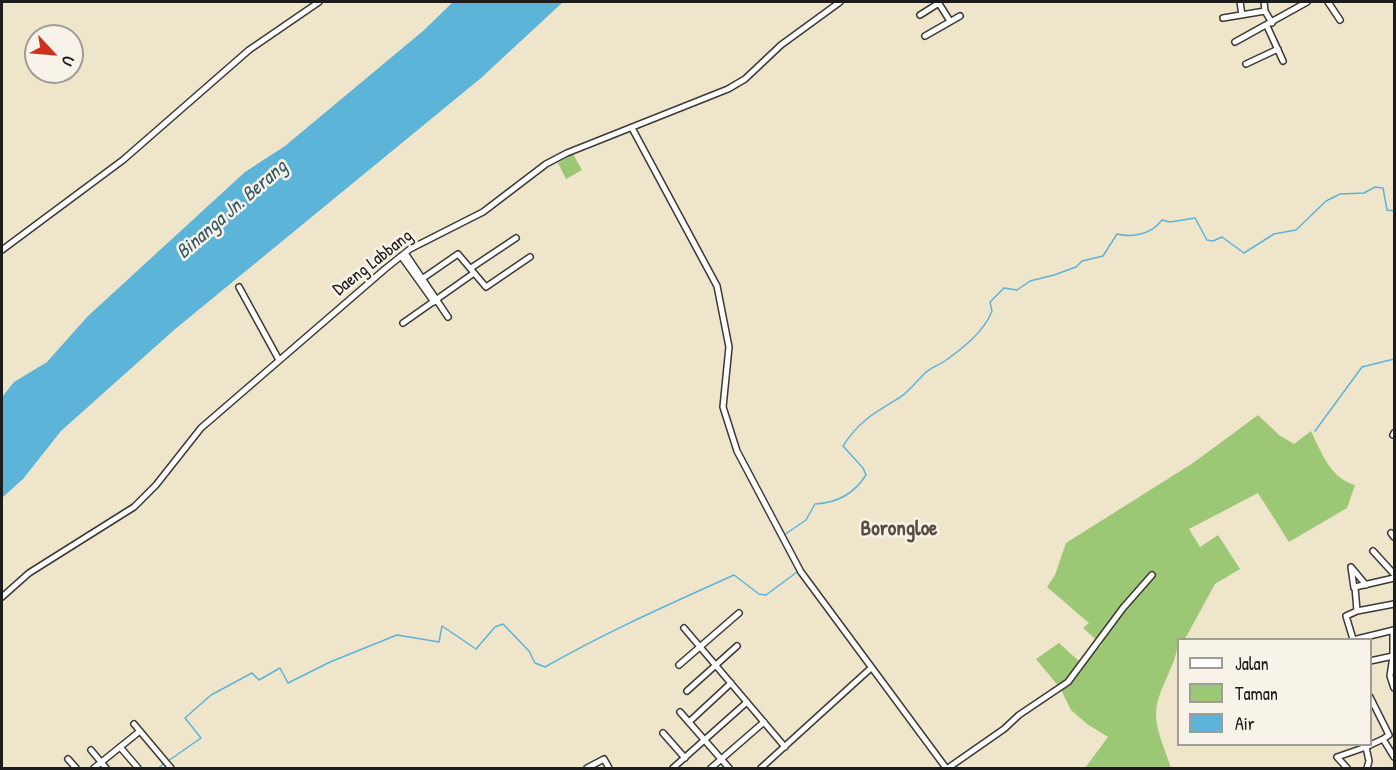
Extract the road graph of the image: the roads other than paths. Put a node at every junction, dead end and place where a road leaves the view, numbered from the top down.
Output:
1 (319, 2) edge
2 (840, 2) edge
3 (939, 2) edge
4 (1240, 2) edge
5 (1264, 2) edge
6 (1307, 2) edge
7 (1328, 2) edge
8 (1265, 11) junction
9 (920, 15) dead end
10 (1242, 15) junction
11 (960, 16) dead end
12 (1223, 18) dead end
13 (1340, 20) dead end
14 (950, 21) junction
15 (1270, 25) junction
16 (925, 36) dead end
17 (1235, 42) dead end
18 (1278, 49) junction
19 (1283, 61) dead end
20 (1246, 64) dead end
21 (632, 128) junction
22 (516, 238) dead end
23 (2, 250) edge
24 (403, 255) junction
25 (530, 257) dead end
26 (472, 270) junction
27 (421, 280) junction
28 (239, 287) dead end
29 (436, 302) junction
30 (448, 317) dead end
31 (403, 323) dead end
32 (279, 360) junction
33 (1373, 551) dead end
34 (1152, 575) dead end
35 (1395, 576) edge
36 (1366, 585) junction
37 (1354, 588) junction
38 (2, 597) edge
39 (1395, 604) edge
40 (1357, 611) junction
41 (739, 613) dead end
42 (684, 628) dead end
43 (1394, 630) edge
44 (1353, 638) edge
45 (1358, 638) edge
46 (737, 646) dead end
47 (700, 647) junction
48 (1394, 654) edge
49 (1372, 661) edge
50 (679, 665) dead end
51 (716, 665) junction
52 (871, 668) junction
53 (1392, 676) edge
54 (731, 683) junction
55 (1395, 688) edge
56 (687, 691) dead end
57 (1372, 700) edge
58 (747, 702) junction
59 (680, 712) dead end
60 (689, 722) junction
61 (764, 722) junction
62 (134, 724) dead end
63 (140, 731) junction
64 (1392, 733) edge
65 (663, 734) dead end
66 (705, 740) junction
67 (1383, 740) junction
68 (1372, 744) edge
69 (1365, 746) edge
70 (120, 747) junction
71 (785, 747) junction
72 (91, 750) dead end
73 (1395, 757) edge
74 (685, 758) junction
75 (68, 759) dead end
76 (721, 759) junction
77 (101, 762) junction
78 (76, 768) edge
79 (94, 768) edge
80 (106, 768) edge
81 (138, 768) edge
82 (171, 768) edge
83 (587, 768) edge
84 (609, 768) edge
85 (673, 768) edge
86 (711, 768) edge
87 (729, 768) edge
88 (761, 768) edge
89 (947, 768) edge
90 (1347, 768) edge
91 (1367, 768) edge

1 - 23 street
2 - 21 street, Daeng Labbang
3 - 9 street
3 - 14 street
4 - 10 street
5 - 8 street
6 - 15 street
7 - 13 street
8 - 10 street
8 - 15 street
10 - 12 street
11 - 14 street
14 - 16 street
15 - 17 street
15 - 18 street
18 - 19 street
18 - 20 street
21 - 24 street, Daeng Labbang
21 - 52 street
22 - 26 street
24 - 27 street
24 - 32 street, Daeng Labbang
25 - 26 street
26 - 27 street
26 - 29 street
27 - 29 street
28 - 32 street
29 - 30 street
29 - 31 street
32 - 38 street, Daeng Labbang
33 - 35 street
34 - 89 street
35 - 36 street
36 - 37 street
36 - 37 street
37 - 40 street
39 - 40 street
40 - 44 street
41 - 47 street
42 - 47 street
43 - 45 street
43 - 48 street
46 - 51 street
47 - 50 street
47 - 51 street
48 - 49 street
48 - 53 street
51 - 54 street
51 - 56 street
52 - 71 street
52 - 89 street
53 - 55 street
54 - 58 street
54 - 60 street
57 - 64 street
58 - 61 street
58 - 66 street
59 - 60 street
60 - 66 street
61 - 71 street
61 - 76 street
62 - 63 street
63 - 70 street
63 - 82 street
64 - 67 street
65 - 74 street
66 - 74 street
66 - 76 street
67 - 68 street
67 - 73 street
69 - 90 street
69 - 91 street
70 - 77 street
70 - 81 street
71 - 88 street
72 - 77 street
74 - 85 street
75 - 78 street
76 - 86 street
76 - 87 street
77 - 79 street
77 - 80 street
83 - 84 street

